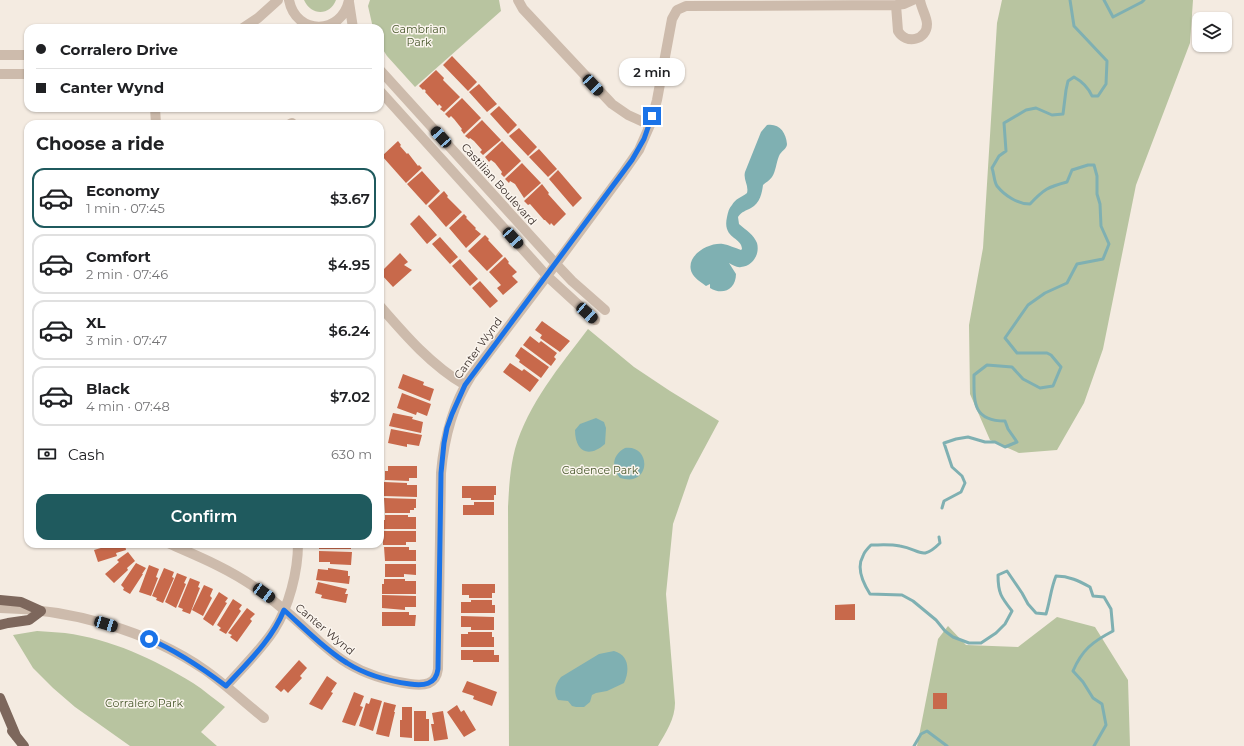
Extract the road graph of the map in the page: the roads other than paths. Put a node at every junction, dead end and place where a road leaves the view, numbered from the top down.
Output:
1 (278, 0) edge
2 (289, 0) edge
3 (518, 0) edge
4 (920, 0) edge
5 (349, 1) edge
6 (910, 2) edge
7 (896, 6) junction
8 (249, 24) edge
9 (306, 24) edge
10 (331, 24) edge
11 (353, 24) edge
12 (0, 55) edge
13 (24, 55) edge
14 (0, 74) edge
15 (24, 74) edge
16 (384, 74) edge
17 (384, 95) edge
18 (650, 125) junction
19 (556, 264) junction
20 (547, 276) junction
21 (384, 310) edge
22 (605, 310) dead end
23 (595, 320) dead end
24 (465, 385) junction
25 (179, 548) edge
26 (298, 548) edge
27 (0, 600) edge
28 (0, 608) edge
29 (284, 610) junction
30 (41, 611) junction
31 (0, 625) edge
32 (226, 686) junction
33 (0, 698) edge
34 (0, 715) edge
35 (264, 718) dead end
36 (16, 736) junction
37 (24, 746) edge

1 - 8 street
2 - 9 street
3 - 18 street
4 - 7 street
5 - 10 street
5 - 11 street
6 - 7 street, Canter Wynd
7 - 18 street, Canter Wynd
12 - 13 street
14 - 15 street
16 - 19 street, Castilian Boulevard
17 - 20 street
18 - 19 street, Canter Wynd
19 - 20 street, Canter Wynd
19 - 22 street, Castilian Boulevard
20 - 23 street
20 - 24 street, Canter Wynd
21 - 24 street
24 - 29 street, Canter Wynd
25 - 29 street, Canter Wynd
26 - 29 street
27 - 30 main road
28 - 30 street
29 - 32 street
30 - 31 main road
30 - 32 street
32 - 35 street
33 - 36 main road
34 - 36 main road
36 - 37 main road

